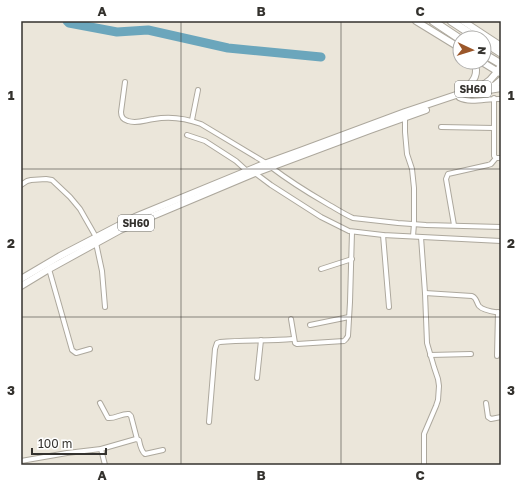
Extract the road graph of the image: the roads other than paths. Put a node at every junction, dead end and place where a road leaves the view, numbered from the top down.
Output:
1 (416, 21) edge
2 (433, 21) edge
3 (451, 21) edge
4 (463, 21) edge
5 (465, 30) edge
6 (452, 34) edge
7 (452, 43) edge
8 (501, 46) edge
9 (492, 47) edge
10 (501, 53) edge
11 (492, 59) edge
12 (501, 64) edge
13 (476, 70) edge
14 (499, 73) edge
15 (501, 80) edge
16 (125, 82) dead end
17 (501, 88) edge
18 (198, 90) dead end
19 (475, 93) junction
20 (461, 95) junction
21 (494, 98) junction
22 (501, 98) edge
23 (446, 101) junction
24 (405, 117) junction
25 (192, 120) junction
26 (440, 127) dead end
27 (494, 128) junction
28 (187, 135) dead end
29 (498, 158) edge
30 (268, 166) junction
31 (253, 171) junction
32 (21, 185) edge
33 (414, 225) junction
34 (454, 226) junction
35 (501, 227) edge
36 (352, 232) junction
37 (383, 235) junction
38 (413, 235) junction
39 (421, 237) junction
40 (96, 240) junction
41 (501, 241) edge
42 (352, 259) junction
43 (321, 268) dead end
44 (49, 270) junction
45 (21, 279) edge
46 (21, 286) edge
47 (425, 293) junction
48 (105, 306) dead end
49 (389, 307) dead end
50 (500, 313) edge
51 (349, 317) junction
52 (291, 320) dead end
53 (310, 325) dead end
54 (293, 339) junction
55 (261, 340) junction
56 (90, 350) dead end
57 (471, 354) dead end
58 (430, 355) junction
59 (497, 356) dead end
60 (257, 378) dead end
61 (100, 403) dead end
62 (486, 403) dead end
63 (501, 417) edge
64 (209, 422) dead end
65 (137, 439) junction
66 (101, 449) junction
67 (163, 450) dead end
68 (21, 461) edge
69 (105, 465) edge
70 (424, 465) edge

1 - 7 main road
2 - 6 highway
3 - 5 highway
4 - 8 main road
9 - 10 highway
11 - 12 highway
12 - 14 main road, SH60
13 - 20 main road
14 - 20 main road, SH60
15 - 19 main road, SH60
16 - 25 street
17 - 19 main road
18 - 25 street
19 - 20 main road, SH60
20 - 21 street
20 - 23 main road, SH60
21 - 22 street
21 - 27 street
23 - 24 main road, SH60
23 - 30 main road, SH60
24 - 30 main road, SH60
24 - 33 street
25 - 30 street
26 - 27 street
27 - 29 street
28 - 31 street
29 - 34 street
30 - 31 main road, SH60
30 - 33 street
31 - 36 street
31 - 40 main road, SH60
32 - 40 street
33 - 34 street
33 - 38 street
34 - 35 street
36 - 37 street
36 - 42 street
37 - 38 street
37 - 49 street
38 - 39 street
39 - 41 street
39 - 47 street
40 - 44 main road, SH60
40 - 45 main road, SH60
40 - 48 street
42 - 43 street
42 - 51 street
44 - 46 main road, SH60
44 - 56 street
47 - 50 street
47 - 58 street
50 - 59 street
51 - 53 street
51 - 54 street
52 - 54 street
54 - 55 street
55 - 60 street
55 - 64 street
57 - 58 street
58 - 70 street
61 - 65 street
62 - 63 street
65 - 66 street
65 - 67 street
66 - 68 street
66 - 69 street

